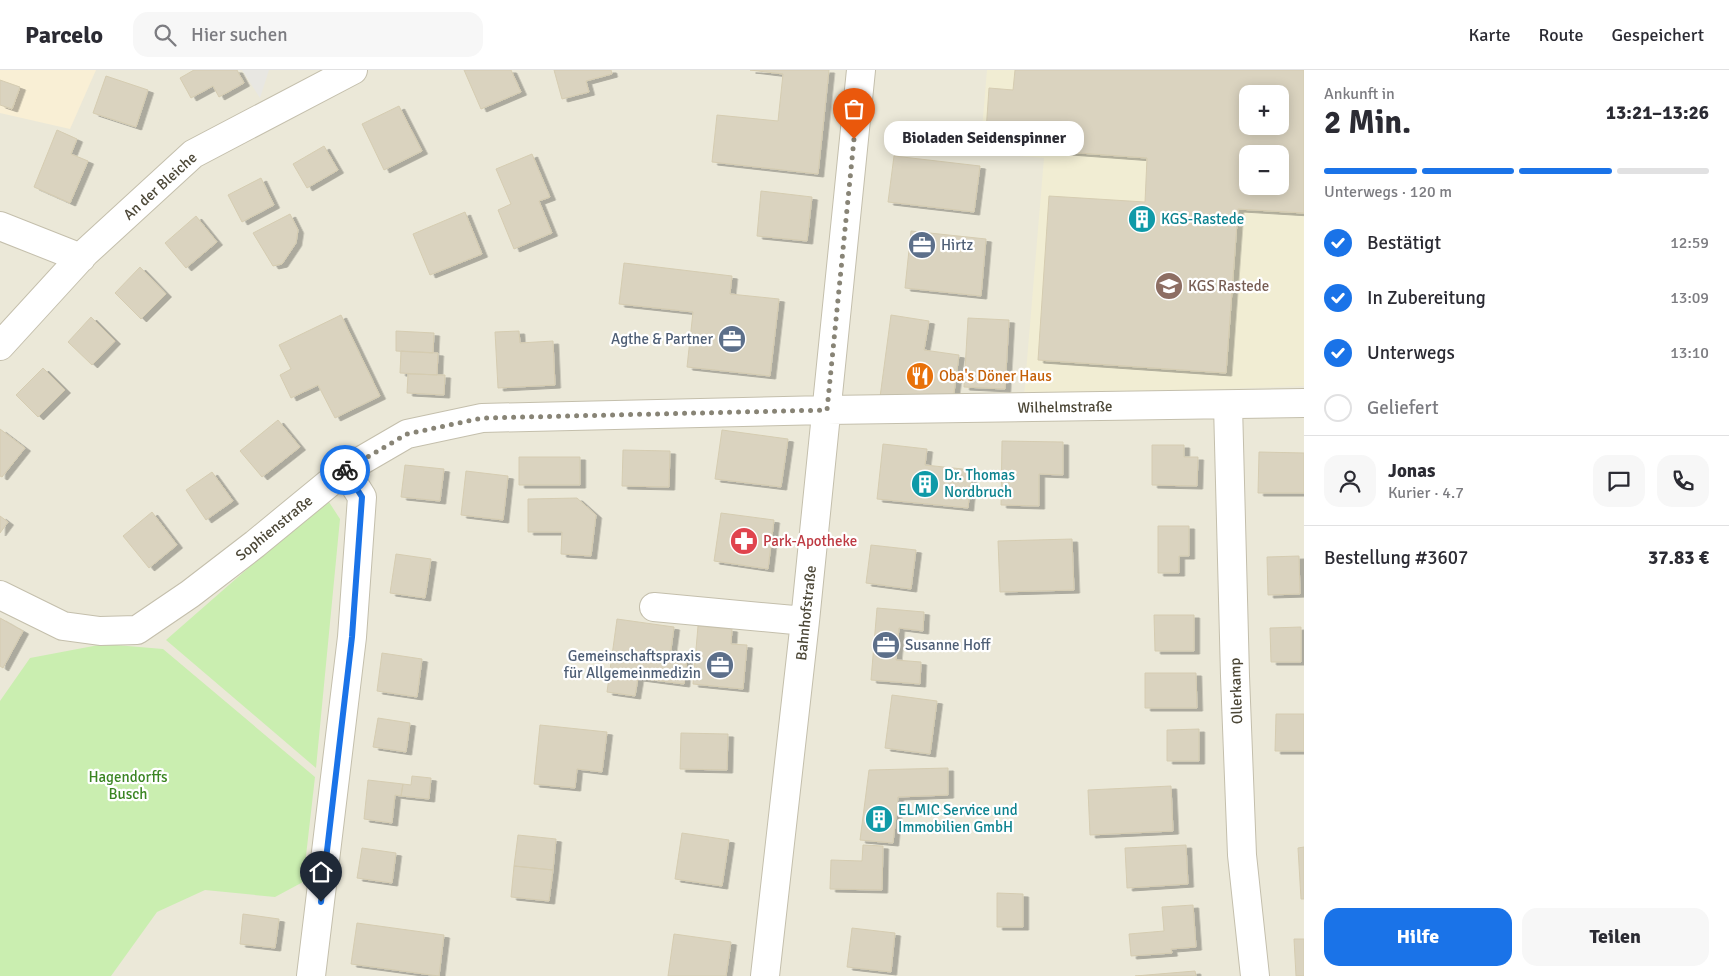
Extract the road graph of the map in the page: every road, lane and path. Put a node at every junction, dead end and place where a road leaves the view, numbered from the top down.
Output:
1 (353, 70) edge
2 (861, 70) edge
3 (0, 226) edge
4 (81, 258) junction
5 (0, 346) edge
6 (1304, 403) edge
7 (1228, 405) junction
8 (827, 410) junction
9 (345, 470) junction
10 (0, 596) edge
11 (654, 607) dead end
12 (805, 621) junction
13 (311, 976) edge
14 (765, 976) edge
15 (1255, 976) edge

1 - 4 street, An der Bleiche
2 - 8 street, Bahnhofstraße
3 - 4 street
4 - 5 street, An der Bleiche
6 - 7 street, Wilhelmstraße
7 - 8 street, Wilhelmstraße
7 - 15 street, Ollerkamp
8 - 9 street, Sophienstraße
8 - 12 street, Bahnhofstraße
9 - 10 street, Sophienstraße
9 - 13 street
11 - 12 street
12 - 14 street, Bahnhofstraße

